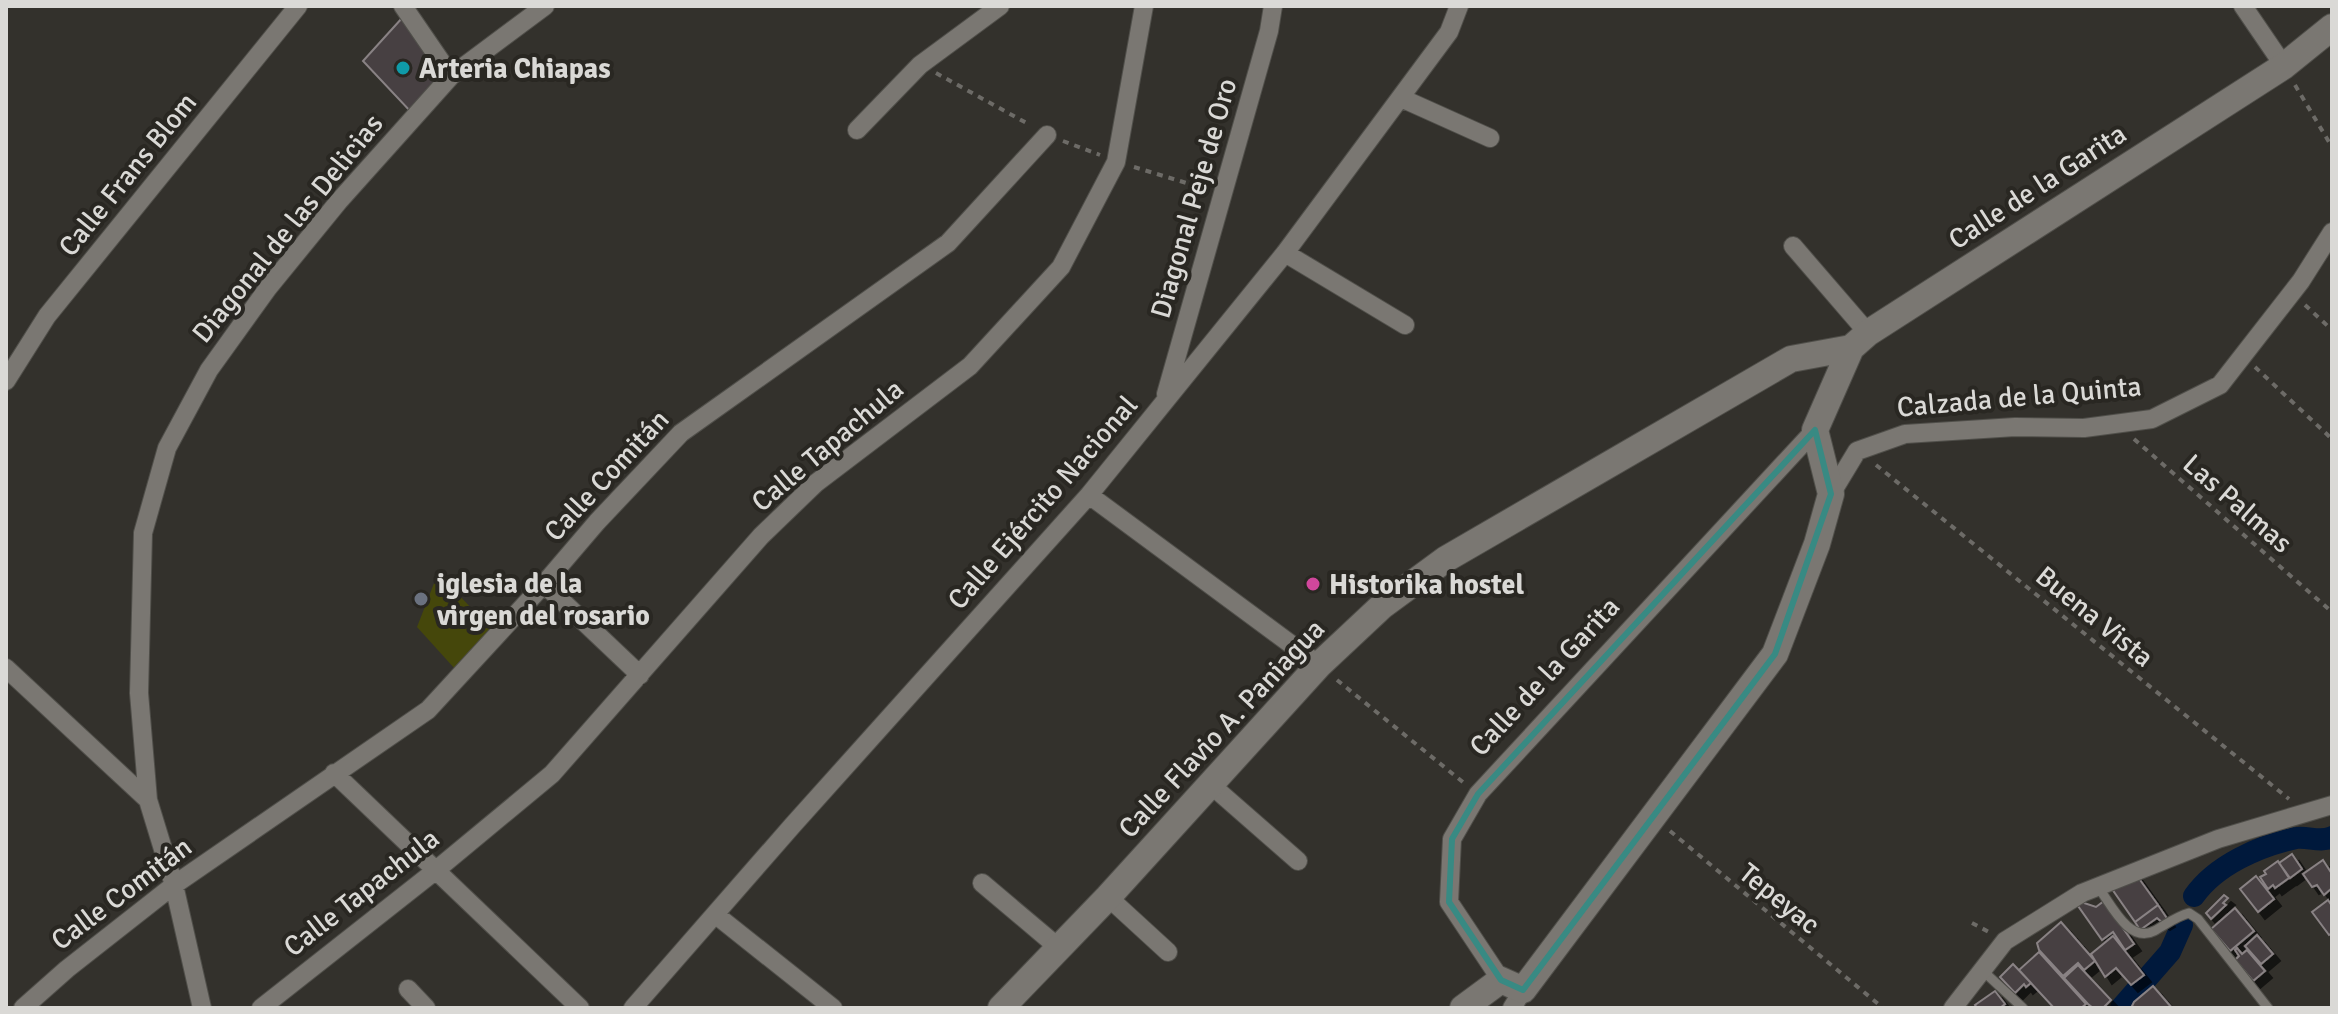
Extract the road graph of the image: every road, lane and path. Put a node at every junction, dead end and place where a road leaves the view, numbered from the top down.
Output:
1 (298, 6) edge
2 (403, 6) edge
3 (545, 6) edge
4 (1000, 6) edge
5 (1144, 6) edge
6 (1273, 6) edge
7 (1459, 6) edge
8 (2243, 6) edge
9 (2332, 27) edge
10 (920, 65) junction
11 (2284, 66) junction
12 (451, 76) junction
13 (1401, 98) junction
14 (857, 130) dead end
15 (1047, 135) junction
16 (1490, 138) dead end
17 (2332, 147) edge
18 (1116, 162) junction
19 (1223, 194) junction
20 (2332, 232) edge
21 (1793, 246) dead end
22 (1285, 253) junction
23 (2291, 293) junction
24 (1405, 325) dead end
25 (2332, 330) edge
26 (1859, 340) junction
27 (2242, 357) junction
28 (6, 381) edge
29 (1163, 404) junction
30 (2117, 424) junction
31 (1815, 430) junction
32 (2332, 439) edge
33 (1859, 450) junction
34 (1831, 494) junction
35 (1089, 495) junction
36 (544, 584) junction
37 (2332, 612) edge
38 (1319, 665) junction
39 (6, 668) edge
40 (640, 675) junction
41 (334, 773) junction
42 (1210, 784) junction
43 (1478, 794) junction
44 (148, 800) junction
45 (2332, 805) edge
46 (2306, 813) junction
47 (1653, 816) junction
48 (1298, 861) dead end
49 (435, 871) junction
50 (982, 883) dead end
51 (174, 885) junction
52 (2098, 887) junction
53 (1108, 897) junction
54 (716, 915) junction
55 (1059, 948) junction
56 (1168, 952) dead end
57 (1982, 970) junction
58 (408, 989) dead end
59 (1512, 993) edge
60 (23, 1008) edge
61 (202, 1008) edge
62 (261, 1008) edge
63 (426, 1008) edge
64 (580, 1008) edge
65 (633, 1008) edge
66 (833, 1008) edge
67 (1001, 1008) edge
68 (1463, 1008) edge
69 (1883, 1008) edge
70 (1953, 1008) edge
71 (2023, 1008) edge
72 (2268, 1008) edge

1 - 28 street, Calle Frans Blom
2 - 12 street
3 - 12 street, Diagonal de las Delicias
4 - 10 street
5 - 18 street, Calle Tapachula
6 - 19 street, Diagonal Peje de Oro
7 - 13 street, Calle Ejército Nacional
8 - 11 street
9 - 11 street, Calle de la Garita
10 - 14 street
10 - 15 path
11 - 17 path
11 - 26 street, Calle de la Garita
12 - 44 street, Diagonal de las Delicias
13 - 16 street
13 - 22 street, Calle Ejército Nacional
15 - 18 path
15 - 36 street, Calle Comitán
18 - 19 path
18 - 40 street, Calle Tapachula
19 - 29 street, Diagonal Peje de Oro
20 - 23 street, Calzada de la Quinta
21 - 26 street
22 - 24 street
22 - 29 street, Calle Ejército Nacional
23 - 25 path
23 - 27 street, Calzada de la Quinta
26 - 31 street, Calle de la Garita
26 - 38 street, Calle Flavio A. Paniagua
27 - 30 street, Calzada de la Quinta
27 - 32 path
29 - 35 street, Calle Ejército Nacional
30 - 33 street, Calzada de la Quinta
30 - 37 path, Las Palmas
31 - 34 street
31 - 43 street, Calle de la Garita
33 - 34 street
33 - 46 path, Buena Vista
34 - 47 street
35 - 38 street
35 - 54 street, Calle Ejército Nacional
36 - 40 street
36 - 41 street, Calle Comitán
38 - 42 street, Calle Flavio A. Paniagua
38 - 43 path
39 - 44 street
40 - 49 street, Calle Tapachula
41 - 49 street
41 - 51 street, Calle Comitán
42 - 48 street
42 - 53 street, Calle Flavio A. Paniagua
43 - 59 street, Calle de la Garita
44 - 51 street, Diagonal de las Delicias
45 - 46 street
46 - 52 street
47 - 59 street
47 - 69 path, Tepeyac
49 - 62 street, Calle Tapachula
49 - 64 street
50 - 55 street
51 - 60 street, Calle Comitán
51 - 61 street, Diagonal de las Delicias
52 - 57 street
52 - 72 lane
53 - 55 street, Calle Flavio A. Paniagua
53 - 56 street
54 - 65 street, Calle Ejército Nacional
54 - 66 street
55 - 67 street, Calle Flavio A. Paniagua
57 - 70 street
57 - 71 lane
58 - 63 street
59 - 68 street

